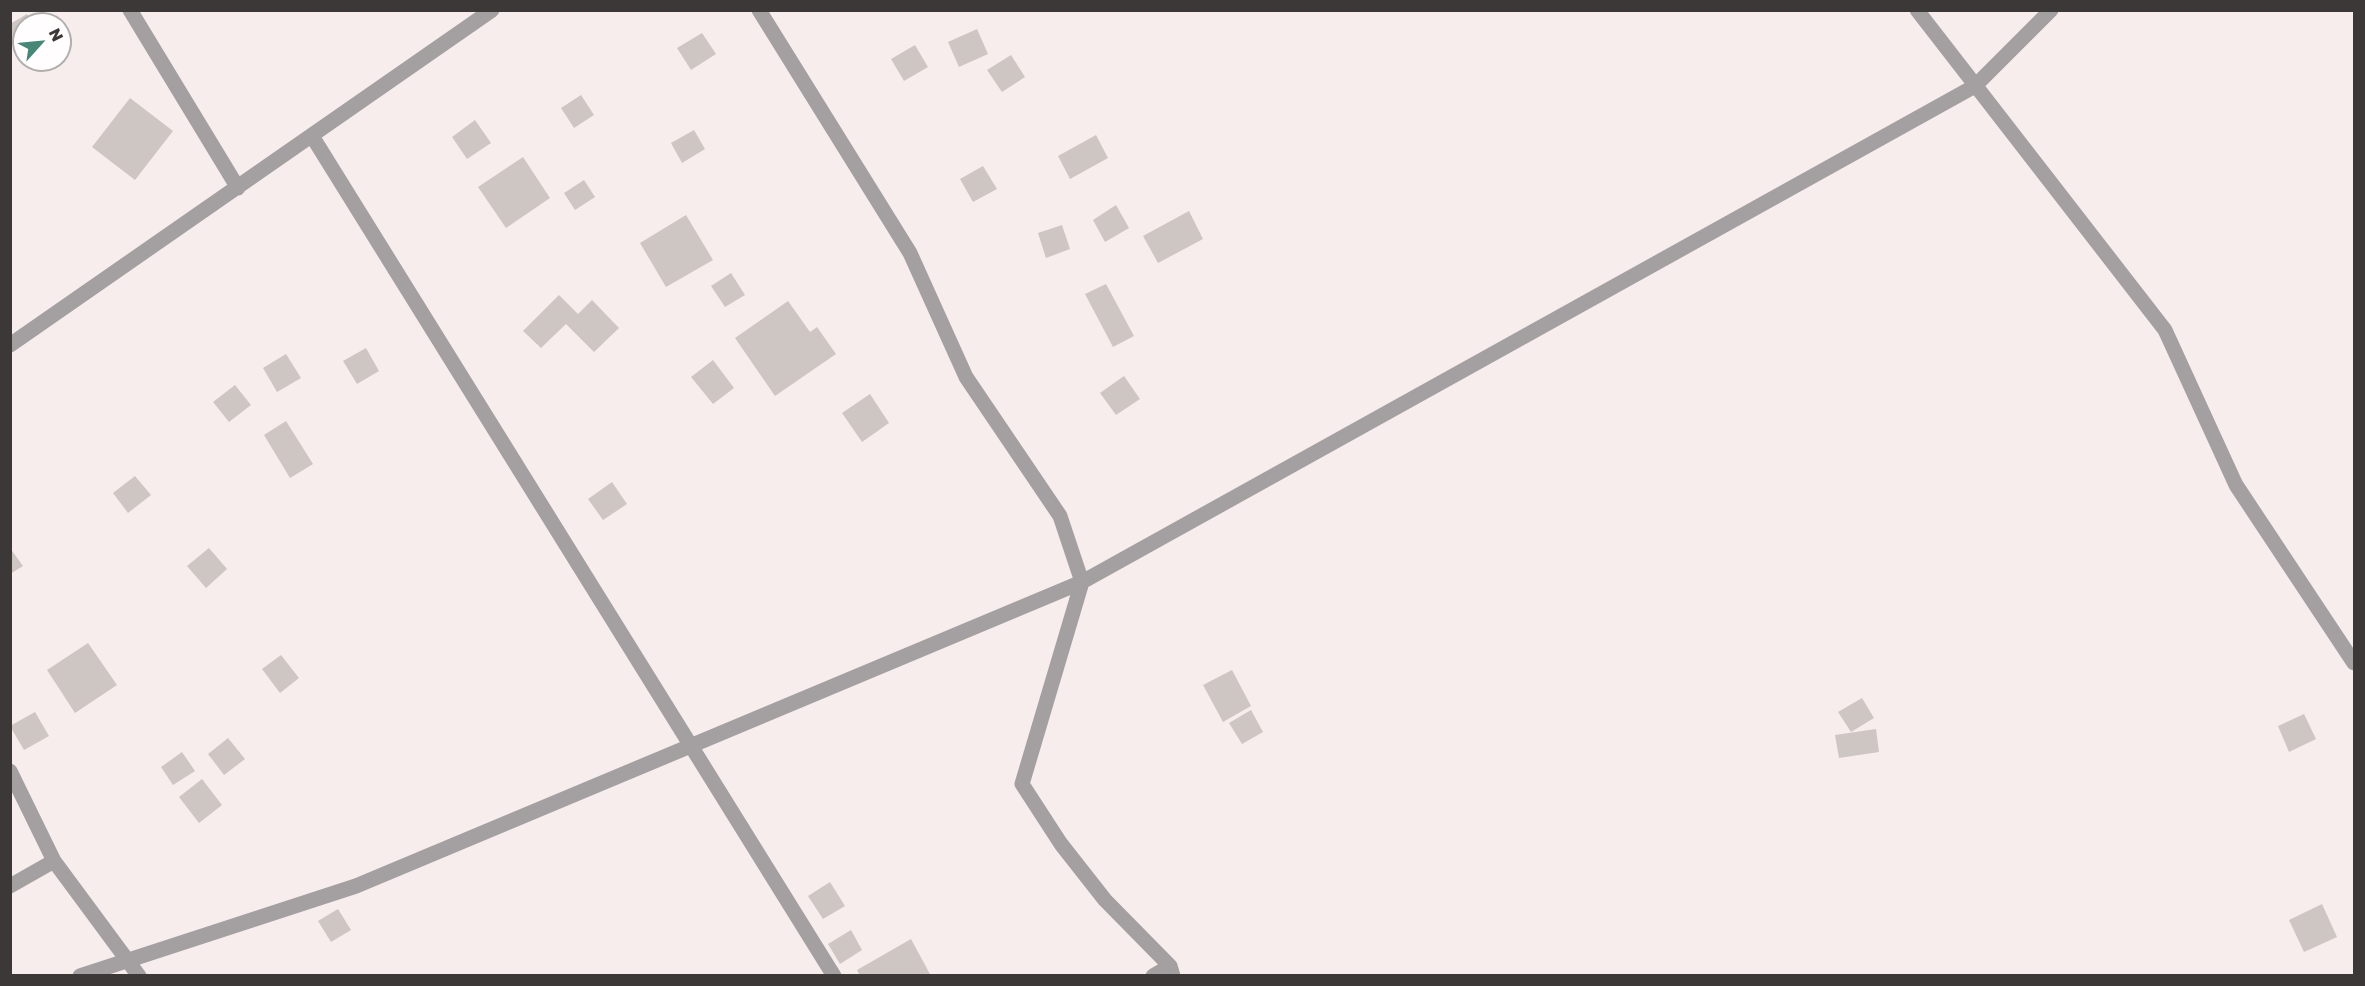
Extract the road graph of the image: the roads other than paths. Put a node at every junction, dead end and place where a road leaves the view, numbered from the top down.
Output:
1 (130, 10) edge
2 (492, 10) edge
3 (759, 10) edge
4 (1917, 10) edge
5 (2051, 10) edge
6 (1975, 86) junction
7 (312, 136) junction
8 (238, 188) junction
9 (10, 345) edge
10 (1082, 582) junction
11 (2355, 663) edge
12 (691, 746) junction
13 (10, 771) edge
14 (54, 861) junction
15 (10, 886) edge
16 (129, 961) junction
17 (1171, 970) edge
18 (80, 975) edge
19 (138, 975) edge
20 (834, 975) edge
21 (1153, 975) edge

1 - 8 street
2 - 7 street
3 - 10 street
4 - 6 street
5 - 6 street
6 - 10 street
6 - 11 street
7 - 8 street
7 - 12 street
8 - 9 street
10 - 12 street
10 - 17 street
12 - 16 street
12 - 20 street
13 - 14 street
14 - 15 street
14 - 16 street
16 - 18 street
16 - 19 street
17 - 21 street

